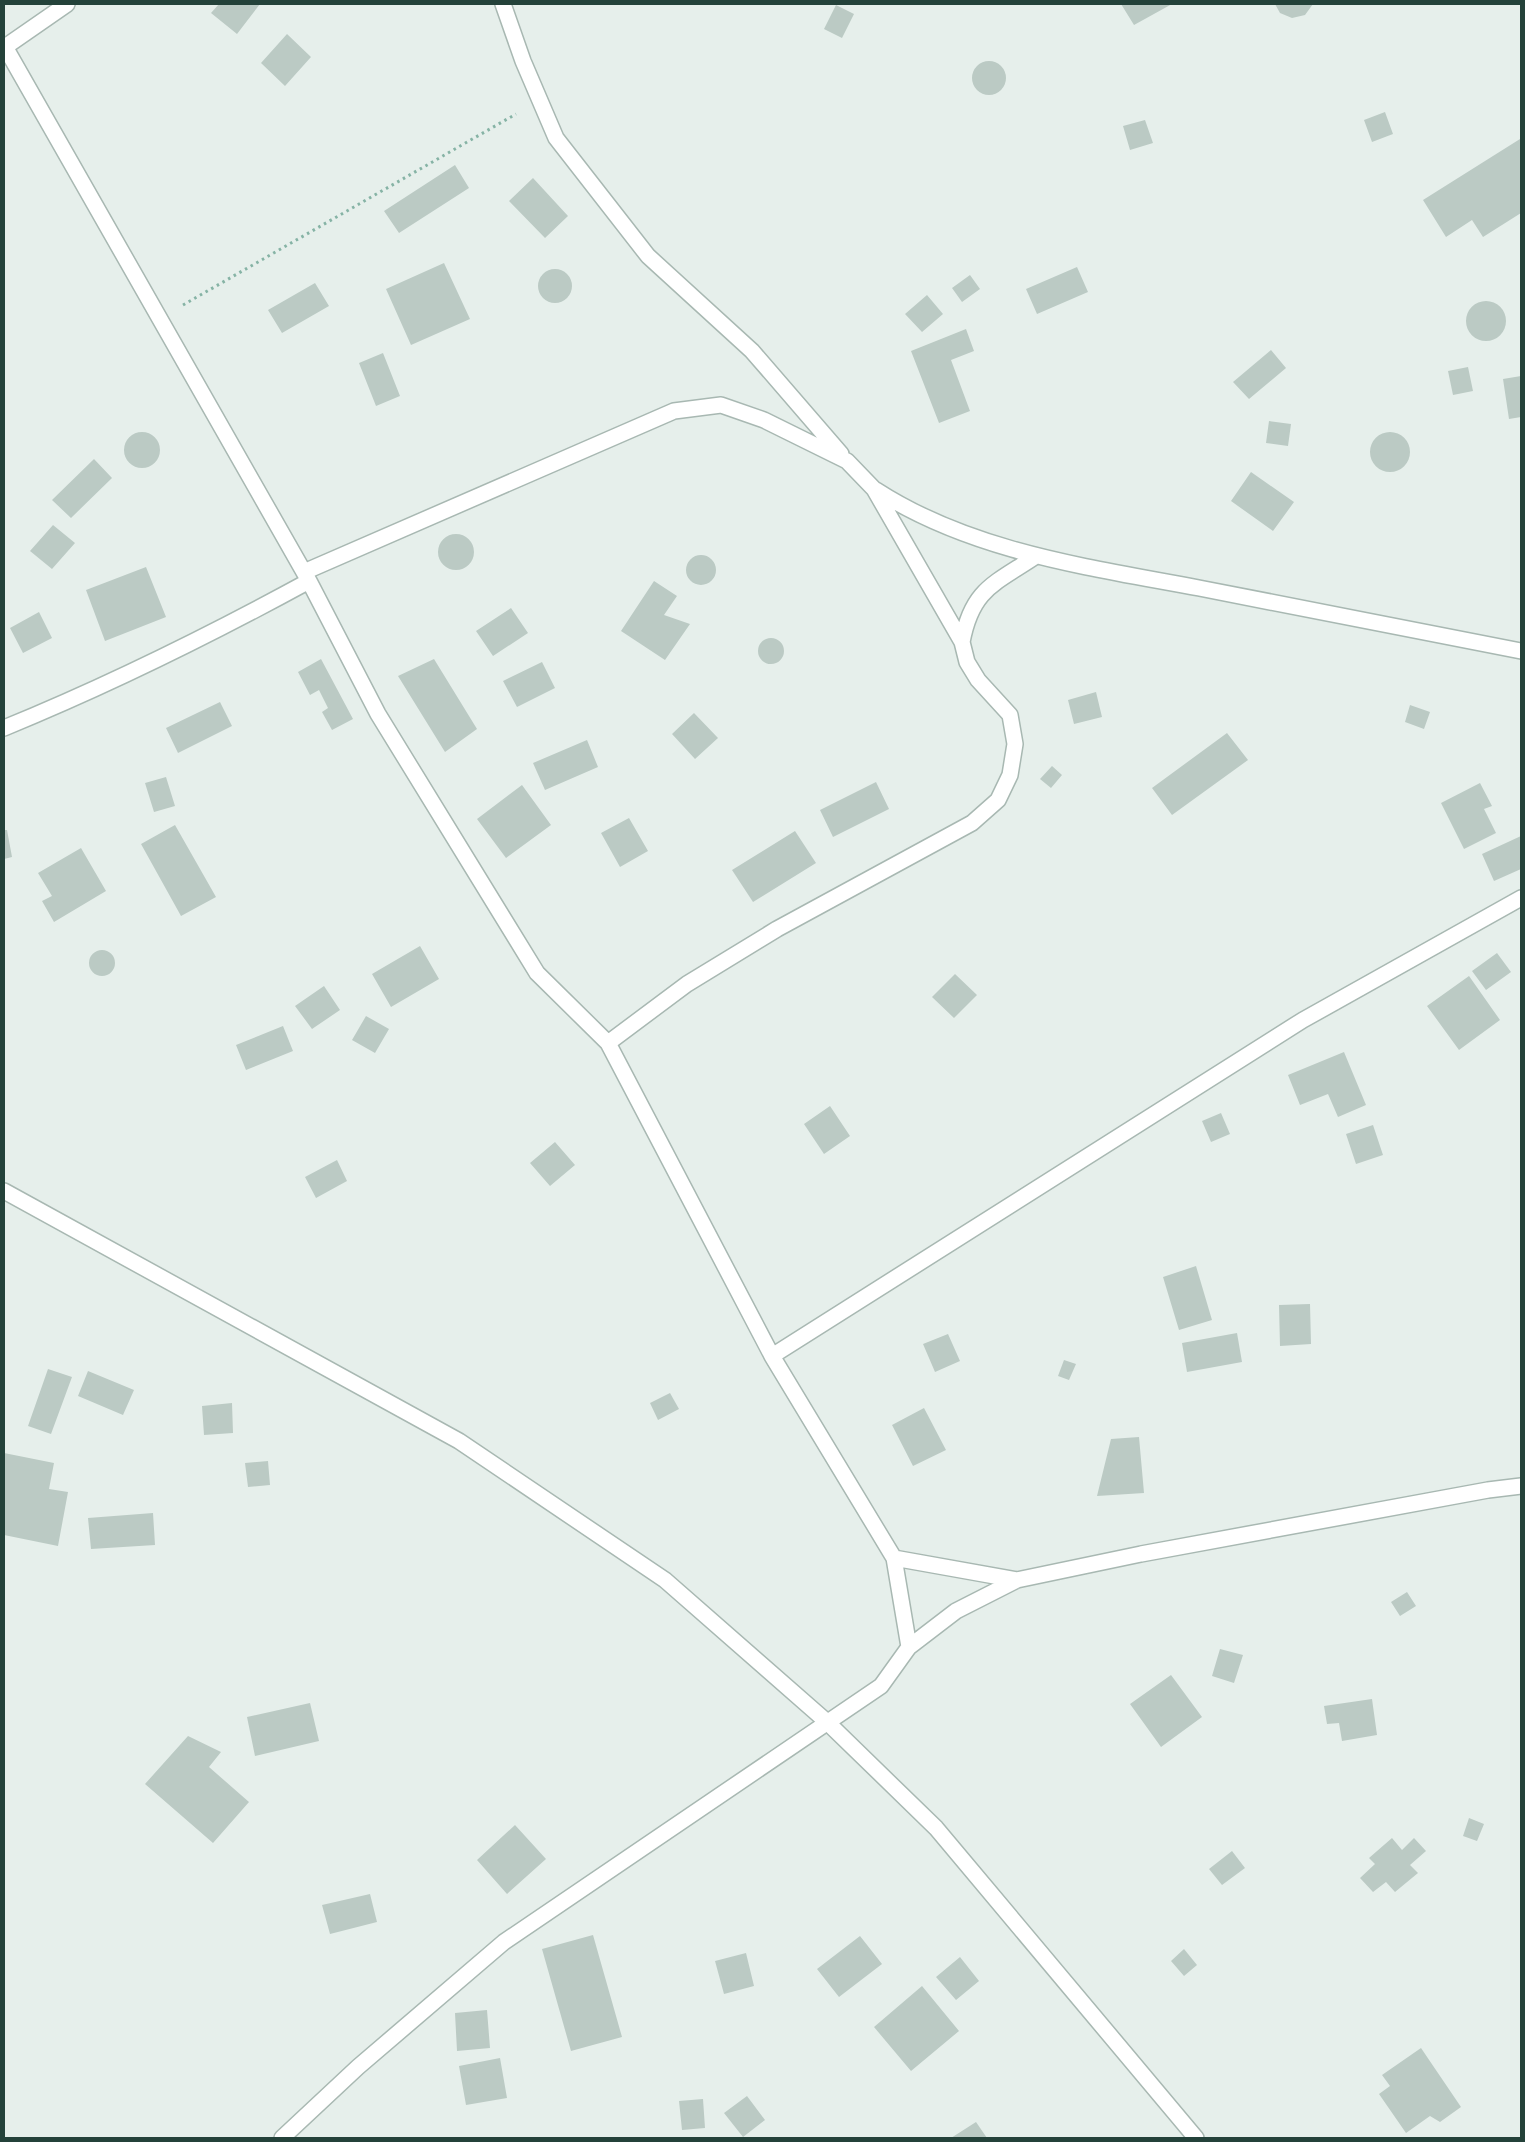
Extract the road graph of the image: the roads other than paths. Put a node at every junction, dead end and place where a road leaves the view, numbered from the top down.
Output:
1 (67, 4) edge
2 (504, 4) edge
3 (4, 46) edge
4 (847, 461) junction
5 (874, 489) junction
6 (1036, 556) junction
7 (306, 577) junction
8 (962, 642) junction
9 (1521, 651) edge
10 (4, 728) edge
11 (1521, 898) edge
12 (608, 1043) junction
13 (4, 1191) edge
14 (772, 1356) junction
15 (1521, 1486) edge
16 (894, 1558) junction
17 (1017, 1580) junction
18 (909, 1647) junction
19 (827, 1722) junction
20 (282, 2138) edge
21 (1196, 2138) edge

1 - 3 street
2 - 4 street
3 - 7 street
4 - 5 street
4 - 7 street
5 - 6 street
5 - 8 street
6 - 8 street
6 - 9 street
7 - 10 street
7 - 12 street
8 - 12 street
11 - 14 street
12 - 14 street
13 - 19 street
14 - 16 street
15 - 17 street
16 - 17 street
16 - 18 street
17 - 18 street
18 - 19 street
19 - 20 street
19 - 21 street

